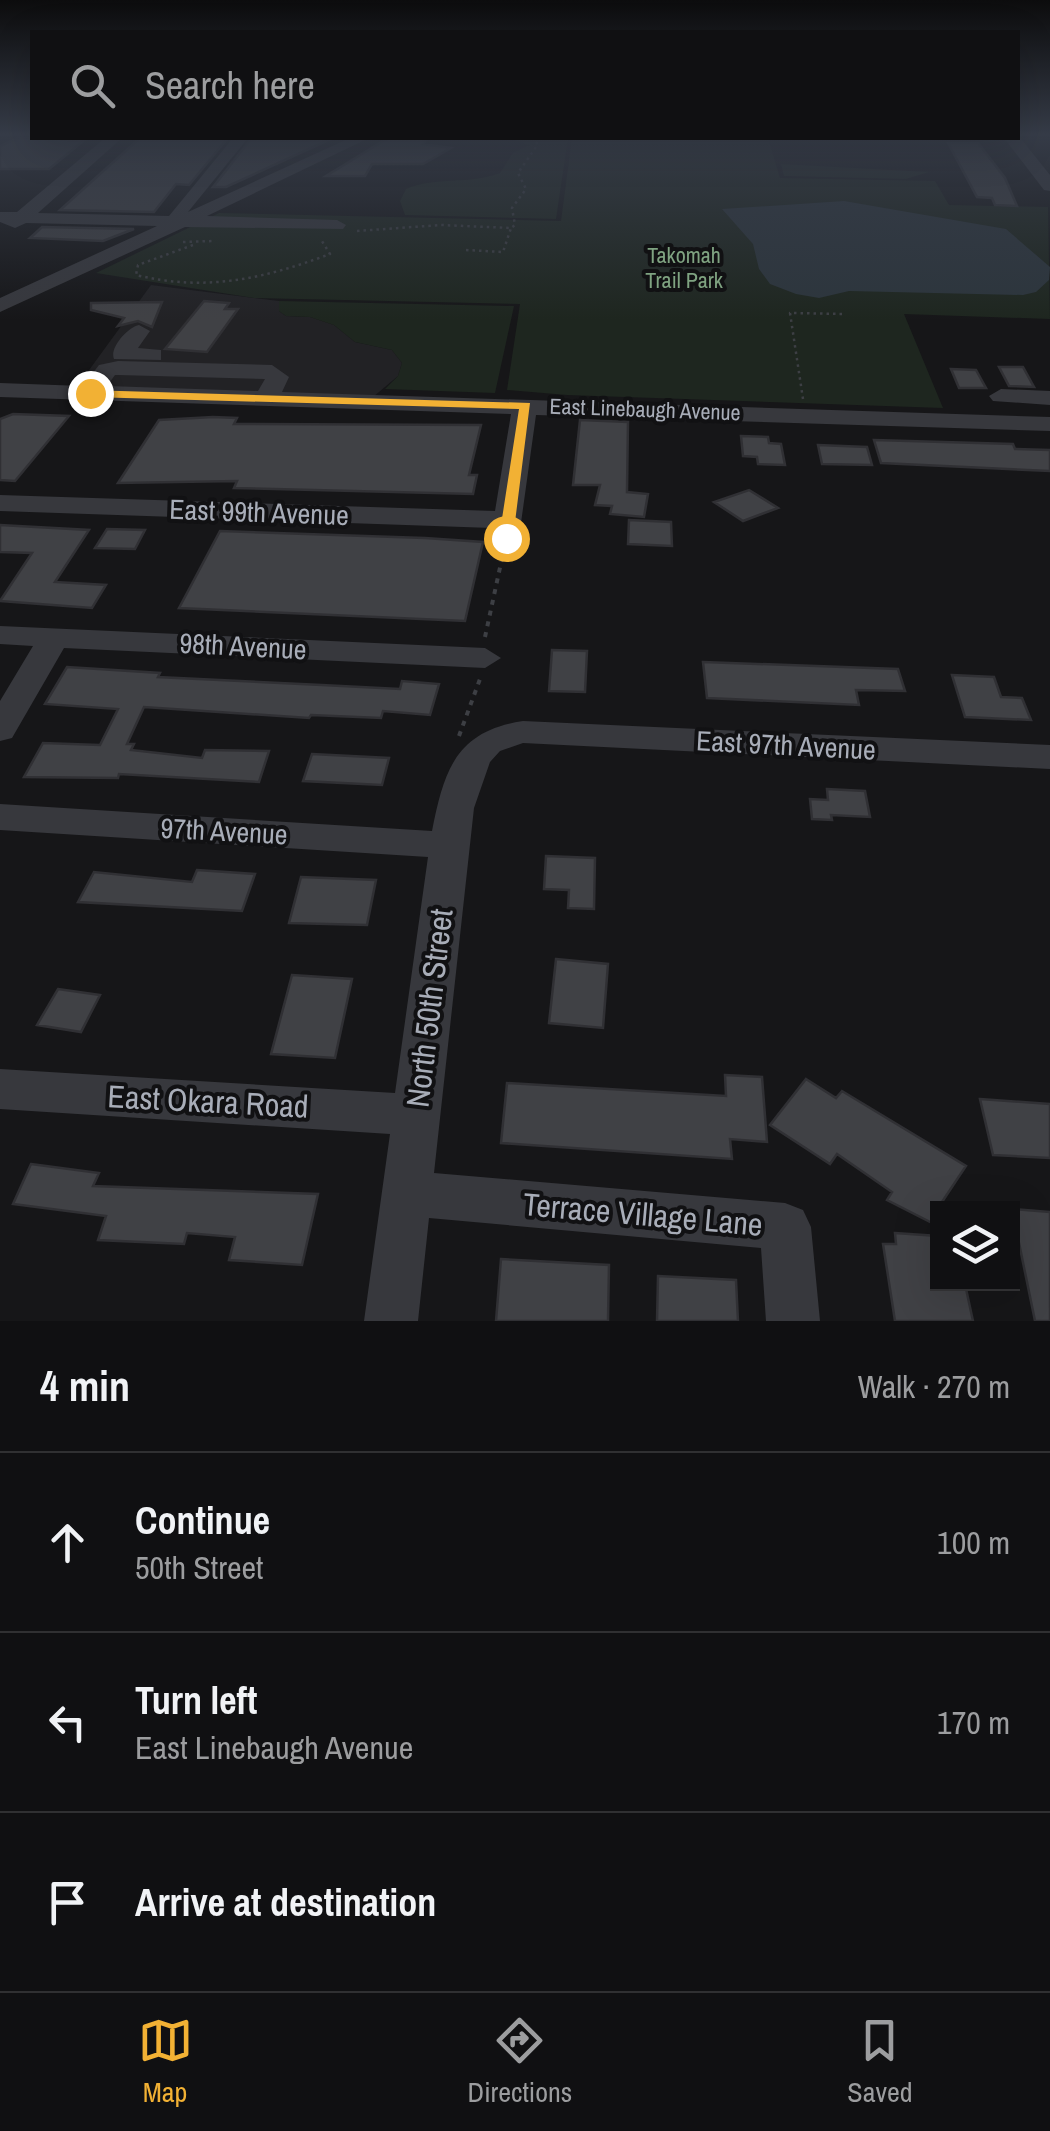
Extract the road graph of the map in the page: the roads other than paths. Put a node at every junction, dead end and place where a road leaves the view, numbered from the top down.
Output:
1 (47, 197) edge
2 (192, 197) edge
3 (236, 197) edge
4 (0, 217) edge
5 (22, 218) junction
6 (182, 222) junction
7 (330, 230) road end
8 (0, 236) edge
9 (0, 306) edge
10 (139, 331) dead end
11 (117, 361) junction
12 (0, 390) edge
13 (90, 393) junction
14 (1001, 396) dead end
15 (267, 398) junction
16 (1050, 398) edge
17 (526, 406) junction
18 (1050, 424) edge
19 (0, 503) edge
20 (0, 635) edge
21 (54, 637) junction
22 (485, 650) road end
23 (0, 730) edge
24 (523, 732) joint
25 (1050, 757) edge
26 (0, 817) edge
27 (449, 844) junction
28 (0, 1088) edge
29 (416, 1115) junction
30 (406, 1193) junction
31 (392, 1321) edge
32 (793, 1321) edge

1 - 5 street
2 - 6 street
3 - 6 street
4 - 5 street
5 - 6 street
5 - 8 street
6 - 7 street
6 - 9 street
10 - 11 street
11 - 13 street
11 - 15 street
12 - 13 street, East Linebaugh Avenue
13 - 15 street, East Linebaugh Avenue
14 - 16 street
15 - 17 street, East Linebaugh Avenue
17 - 18 street, East Linebaugh Avenue
17 - 19 street, East 99th Avenue
20 - 21 street, 98th Avenue
21 - 22 street, 98th Avenue
21 - 23 street
24 - 25 street, East 97th Avenue
24 - 27 street, North 50th Street
26 - 27 street, 97th Avenue
27 - 29 street, North 50th Street
28 - 29 street, East Okara Road
29 - 30 street, North 50th Street
30 - 31 street, North 50th Street
30 - 32 street, Terrace Village Lane

